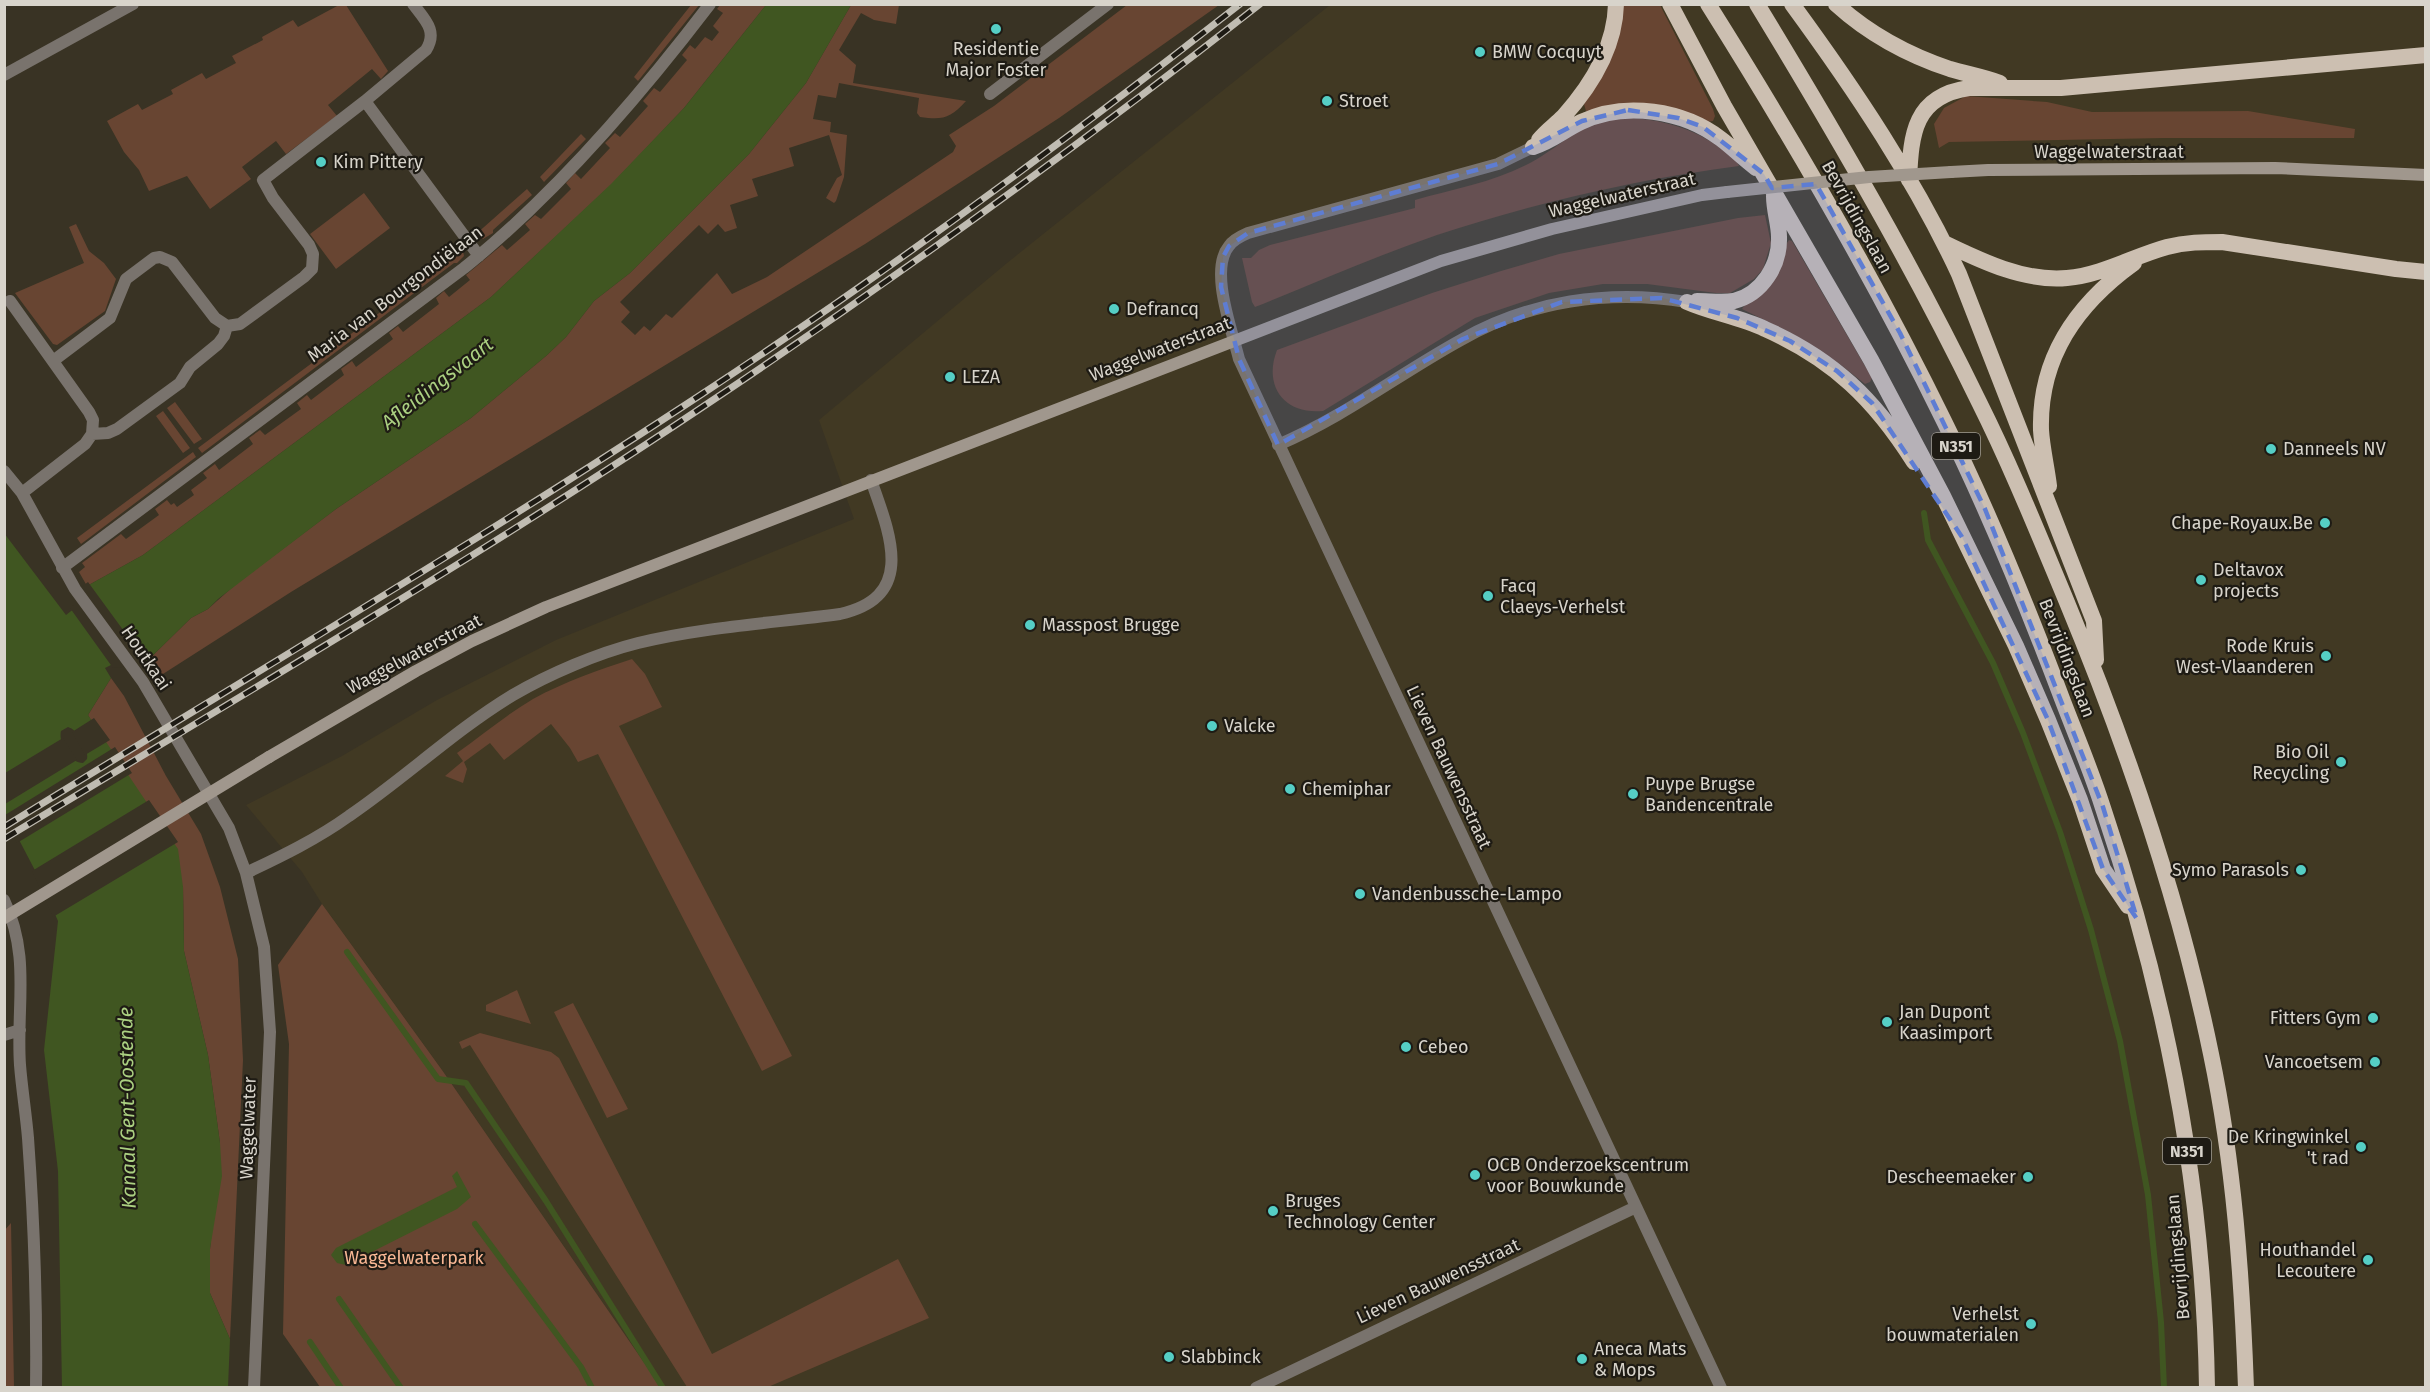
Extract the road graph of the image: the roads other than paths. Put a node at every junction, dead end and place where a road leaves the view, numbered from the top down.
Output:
1 (133, 4) edge
2 (413, 4) edge
3 (710, 4) edge
4 (1108, 4) edge
5 (1616, 4) edge
6 (1670, 4) edge
7 (1708, 4) edge
8 (1757, 4) edge
9 (1792, 4) edge
10 (1836, 4) edge
11 (2426, 55) edge
12 (4, 75) edge
13 (2012, 88) junction
14 (990, 94) dead end
15 (365, 101) junction
16 (1533, 147) junction
17 (1764, 174) junction
18 (2426, 175) edge
19 (1909, 181) junction
20 (1774, 193) junction
21 (1944, 243) junction
22 (479, 255) junction
23 (2144, 256) junction
24 (2426, 272) edge
25 (10, 301) dead end
26 (1687, 302) junction
27 (227, 326) junction
28 (1234, 340) junction
29 (53, 361) junction
30 (92, 434) junction
31 (1278, 445) junction
32 (4, 471) edge
33 (871, 480) junction
34 (22, 493) junction
35 (2053, 513) junction
36 (1962, 537) junction
37 (62, 568) junction
38 (2097, 673) junction
39 (246, 873) junction
40 (4, 900) edge
41 (4, 918) edge
42 (2137, 919) junction
43 (20, 1030) junction
44 (4, 1035) edge
45 (1636, 1207) junction
46 (36, 1388) edge
47 (254, 1388) edge
48 (1256, 1388) edge
49 (1721, 1388) edge
50 (2206, 1388) edge
51 (2246, 1388) edge

1 - 12 street
2 - 15 street
3 - 22 street, Maria van Bourgondiëlaan
4 - 14 street
5 - 16 highway
6 - 17 highway
7 - 42 highway, Bevrijdingslaan / N351
8 - 38 highway, Bevrijdingslaan / N351
9 - 19 highway
10 - 13 highway
11 - 13 highway
13 - 19 highway
15 - 22 street
15 - 27 street
16 - 17 highway
16 - 28 street, Lieven Bauwensstraat
17 - 20 highway
18 - 28 main road, Waggelwaterstraat, bridge
19 - 21 highway
20 - 26 highway
20 - 36 highway
21 - 23 highway
21 - 35 highway
22 - 37 street, Maria van Bourgondiëlaan
23 - 24 highway
23 - 35 highway
25 - 29 street
26 - 31 street
26 - 36 highway
27 - 29 street
27 - 30 street
28 - 31 street, Lieven Bauwensstraat
28 - 33 main road, Waggelwaterstraat
29 - 30 street
30 - 34 street
31 - 45 street, Lieven Bauwensstraat
32 - 34 street, Houtkaai
33 - 39 street
33 - 41 main road, Waggelwaterstraat, bridge
34 - 37 street, Houtkaai
35 - 38 highway
36 - 42 highway
37 - 39 street, Houtkaai
38 - 51 highway, Bevrijdingslaan / N351
39 - 47 street, Waggelwater
40 - 43 street
42 - 50 highway, Bevrijdingslaan / N351
43 - 44 street
43 - 46 street
45 - 48 street, Lieven Bauwensstraat
45 - 49 street, Lieven Bauwensstraat

